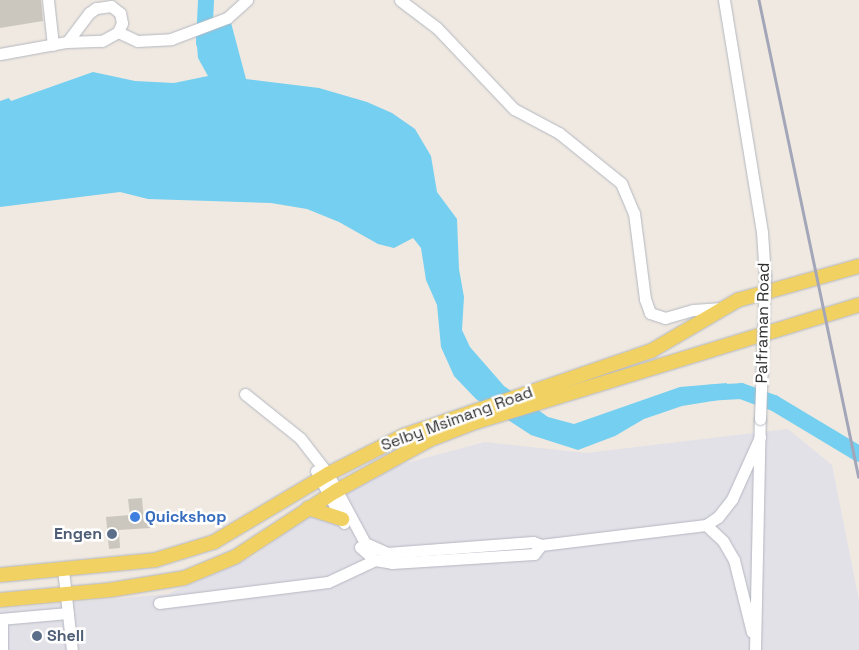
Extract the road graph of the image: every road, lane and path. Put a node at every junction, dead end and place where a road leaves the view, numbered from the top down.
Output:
1 (48, 0) edge
2 (247, 0) edge
3 (400, 0) edge
4 (724, 0) edge
5 (118, 32) junction
6 (67, 42) junction
7 (53, 45) junction
8 (0, 54) edge
9 (859, 266) edge
10 (859, 305) edge
11 (722, 308) junction
12 (245, 394) dead end
13 (537, 397) junction
14 (471, 417) junction
15 (760, 436) junction
16 (328, 485) junction
17 (308, 508) junction
18 (342, 519) junction
19 (706, 525) junction
20 (541, 545) junction
21 (375, 560) junction
22 (63, 569) junction
23 (0, 575) edge
24 (67, 594) junction
25 (0, 600) edge
26 (159, 603) dead end
27 (68, 614) junction
28 (1, 619) edge
29 (755, 646) edge
30 (1, 650) edge
31 (72, 650) edge

1 - 7 lane
2 - 5 lane
3 - 11 lane
4 - 15 lane, Palframan Road, bridge
5 - 6 lane
5 - 6 lane
6 - 7 lane
7 - 8 lane
9 - 11 main road, Selby Msimang Road
10 - 13 main road, Selby Msimang Road
11 - 13 main road, Selby Msimang Road
12 - 16 lane
13 - 14 main road, Selby Msimang Road
14 - 16 main road, Selby Msimang Road
14 - 16 main road, Selby Msimang Road
15 - 19 lane
15 - 29 lane, Palframan Road
16 - 17 main road, Selby Msimang Road
16 - 18 lane
16 - 20 lane
16 - 22 main road, Selby Msimang Road
17 - 18 main road
17 - 24 main road, Selby Msimang Road
18 - 21 lane
19 - 20 lane
19 - 29 lane
20 - 21 lane
21 - 26 lane
22 - 23 main road, Selby Msimang Road
22 - 24 lane
24 - 25 main road, Selby Msimang Road
24 - 27 lane
27 - 28 lane
27 - 31 lane
28 - 30 lane

